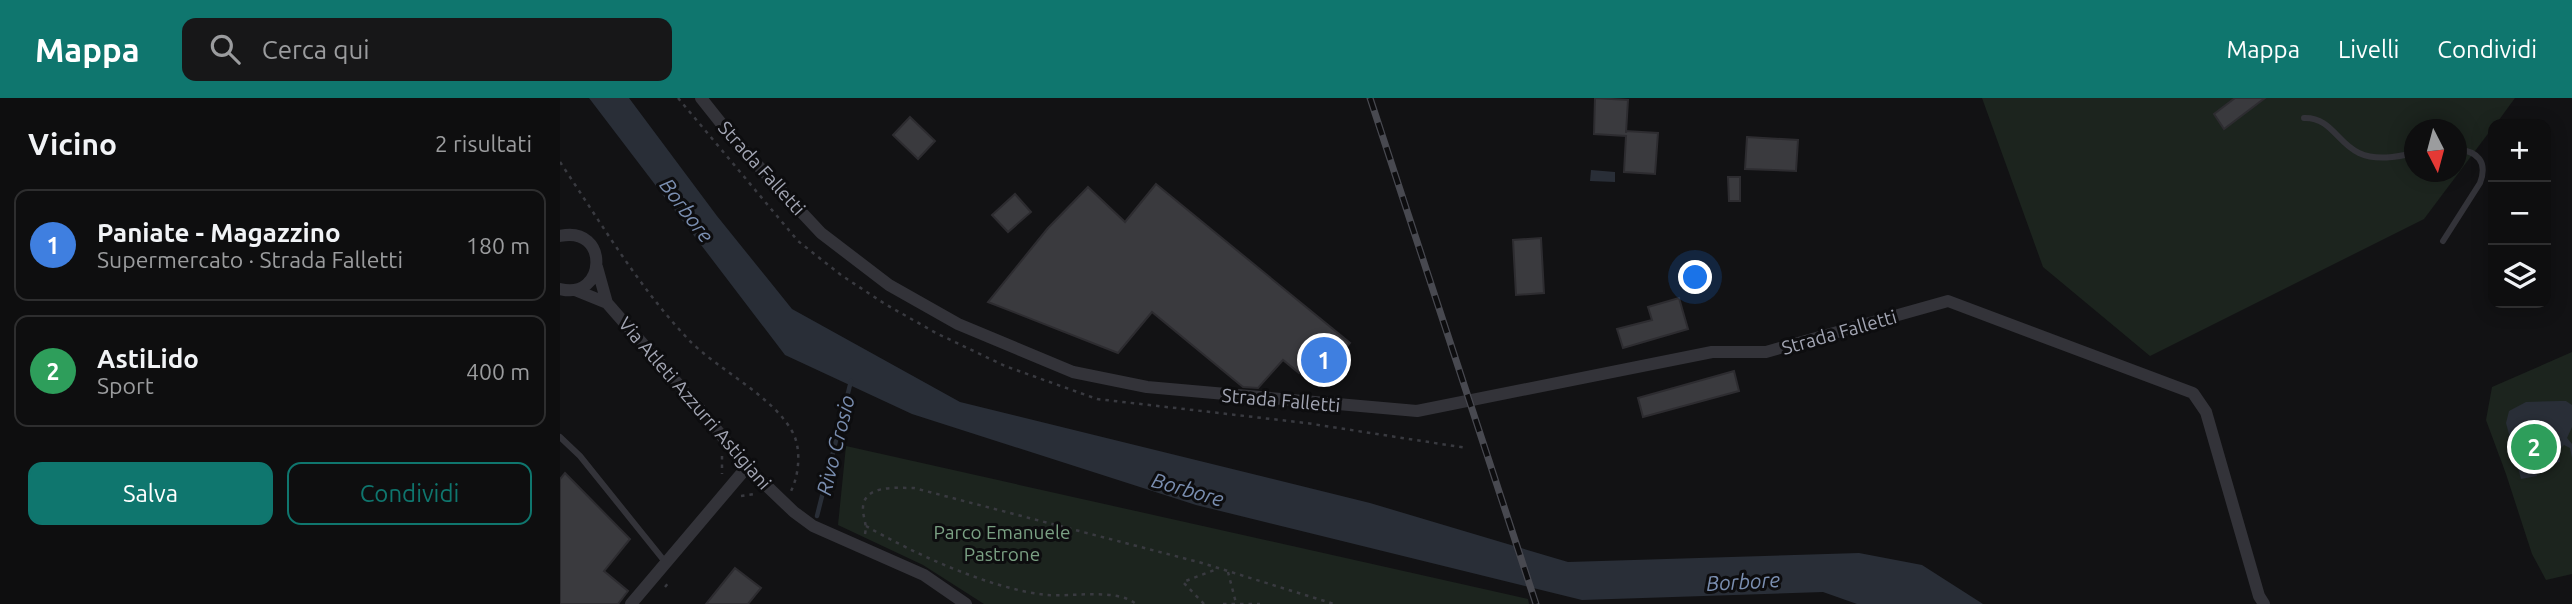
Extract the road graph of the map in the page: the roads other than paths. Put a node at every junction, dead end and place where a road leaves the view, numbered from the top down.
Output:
1 (701, 98) edge
2 (2304, 118) dead end
3 (2467, 150) edge
4 (2404, 154) edge
5 (560, 236) edge
6 (2443, 241) dead end
7 (597, 267) junction
8 (565, 290) edge
9 (607, 303) junction
10 (560, 437) edge
11 (747, 467) junction
12 (666, 563) junction
13 (631, 604) edge
14 (966, 604) edge
15 (2264, 604) edge

1 - 15 street, Strada Falletti
2 - 4 lane
3 - 6 lane
5 - 7 street, Via Atleti Azzurri Astigiani
7 - 8 street
7 - 9 street, Via Atleti Azzurri Astigiani
8 - 9 street, Via Atleti Azzurri Astigiani
9 - 11 street, Via Atleti Azzurri Astigiani
10 - 12 lane
11 - 12 street
11 - 14 street, Via Atleti Azzurri Astigiani
12 - 13 street

